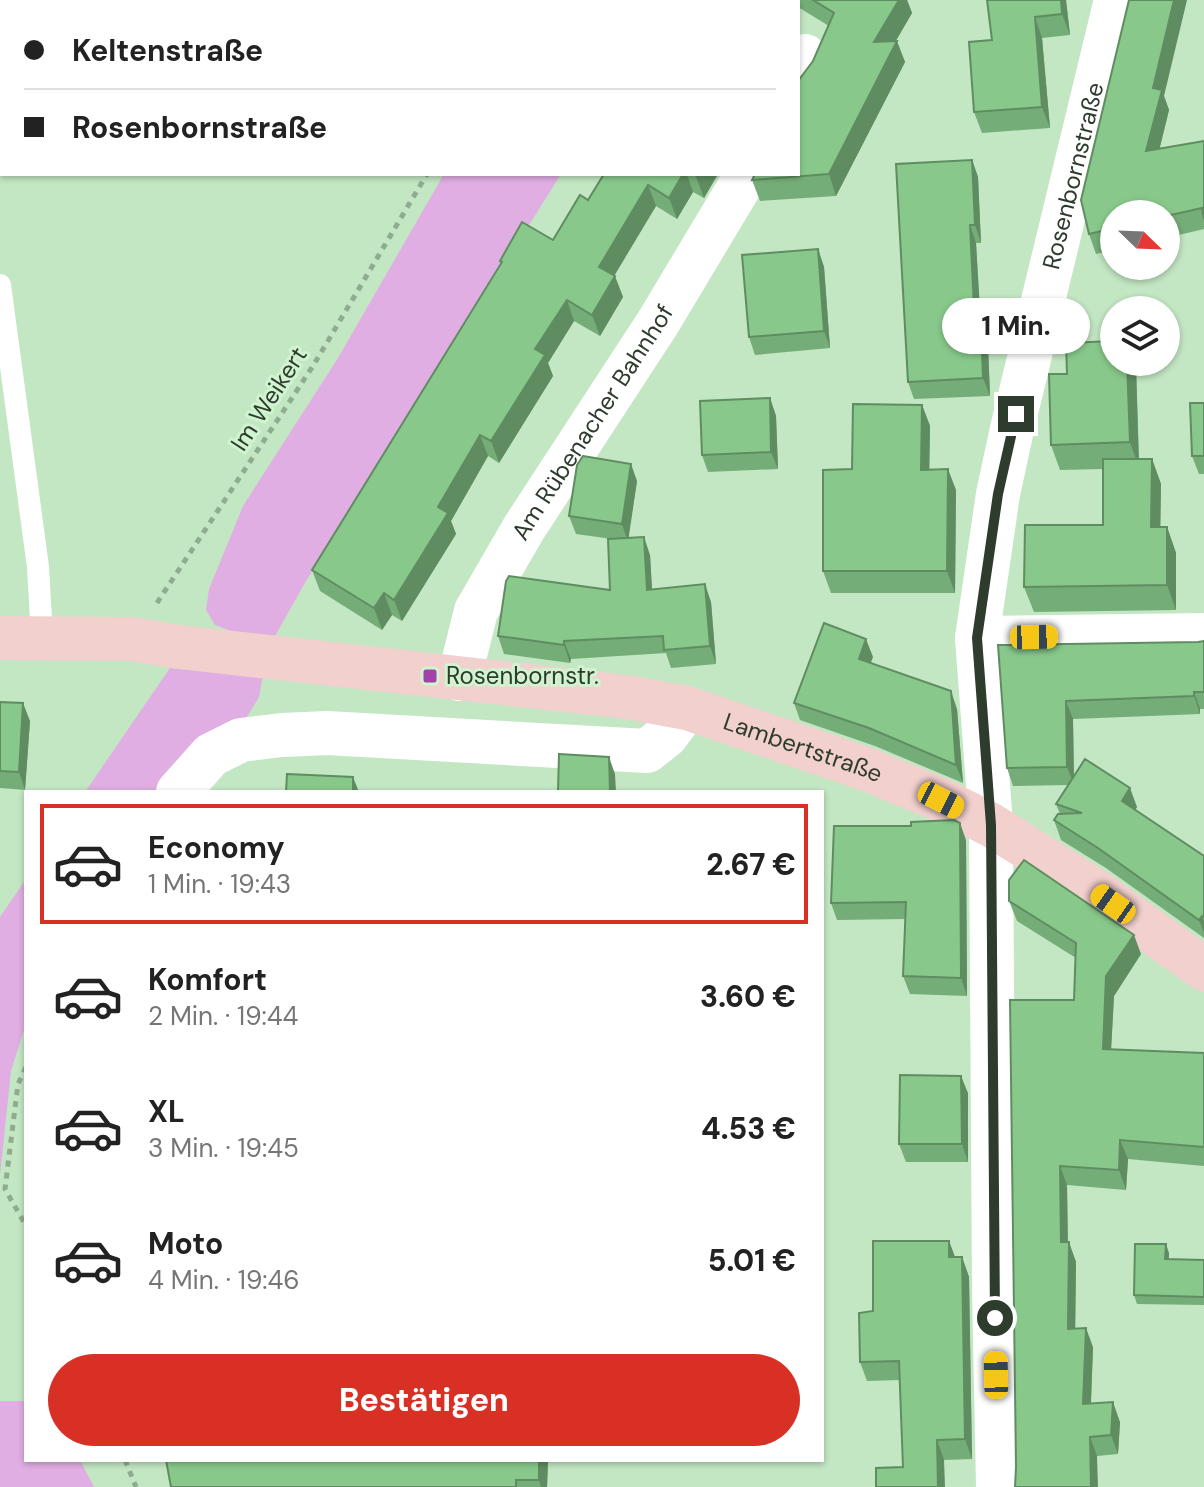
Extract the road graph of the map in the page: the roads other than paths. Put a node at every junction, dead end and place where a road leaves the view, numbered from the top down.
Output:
1 (1116, 0) edge
2 (746, 176) edge
3 (0, 285) edge
4 (1204, 635) edge
5 (21, 638) edge
6 (977, 638) junction
7 (459, 679) junction
8 (687, 708) junction
9 (180, 790) edge
10 (991, 825) junction
11 (1204, 969) edge
12 (998, 1487) edge

1 - 6 street, Rosenbornstraße
2 - 7 street, Am Rübenacher Bahnhof
3 - 5 lane
4 - 6 street
5 - 7 main road, Lambertstraße
6 - 10 street, Rosenbornstraße
7 - 8 main road, Lambertstraße
8 - 9 street
8 - 10 main road, Lambertstraße
10 - 11 main road, Lambertstraße
10 - 12 street, Rosenbornstraße

